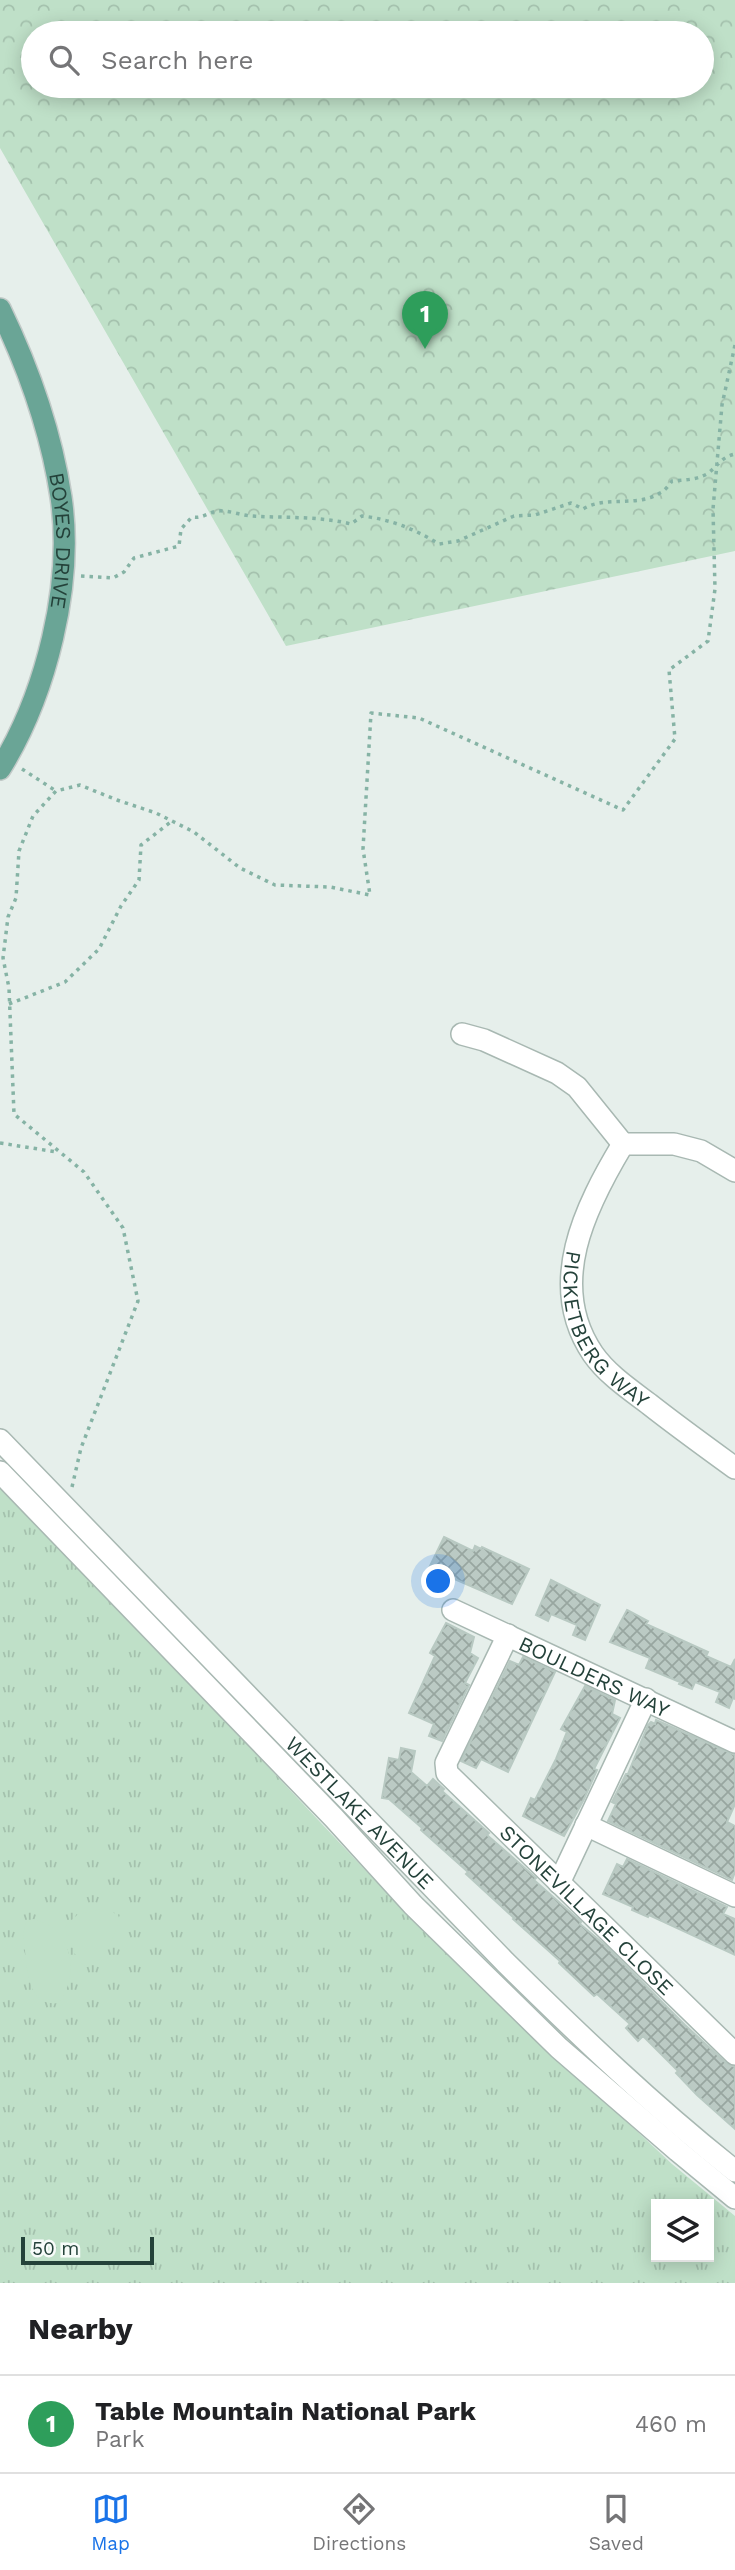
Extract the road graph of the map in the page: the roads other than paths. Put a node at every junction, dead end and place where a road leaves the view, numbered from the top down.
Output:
1 (0, 309) edge
2 (9, 768) edge
3 (462, 1034) dead end
4 (623, 1144) junction
5 (735, 1171) edge
6 (0, 1440) edge
7 (735, 1468) edge
8 (0, 1472) edge
9 (453, 1610) dead end
10 (509, 1635) junction
11 (646, 1699) junction
12 (735, 1742) edge
13 (586, 1825) junction
14 (559, 1882) junction
15 (735, 1896) edge
16 (735, 2053) edge
17 (735, 2171) edge
18 (735, 2198) edge

1 - 2 main road, BOYES DRIVE
3 - 4 street
4 - 5 street
4 - 7 street, PICKETBERG WAY
6 - 17 street, WESTLAKE AVENUE
8 - 18 street, WESTLAKE AVENUE
9 - 10 street, BOULDERS WAY
10 - 11 street, BOULDERS WAY
10 - 14 street, STONEVILLAGE CLOSE
11 - 12 street, BOULDERS WAY
11 - 13 street
13 - 14 street
13 - 15 street
14 - 16 street, STONEVILLAGE CLOSE

